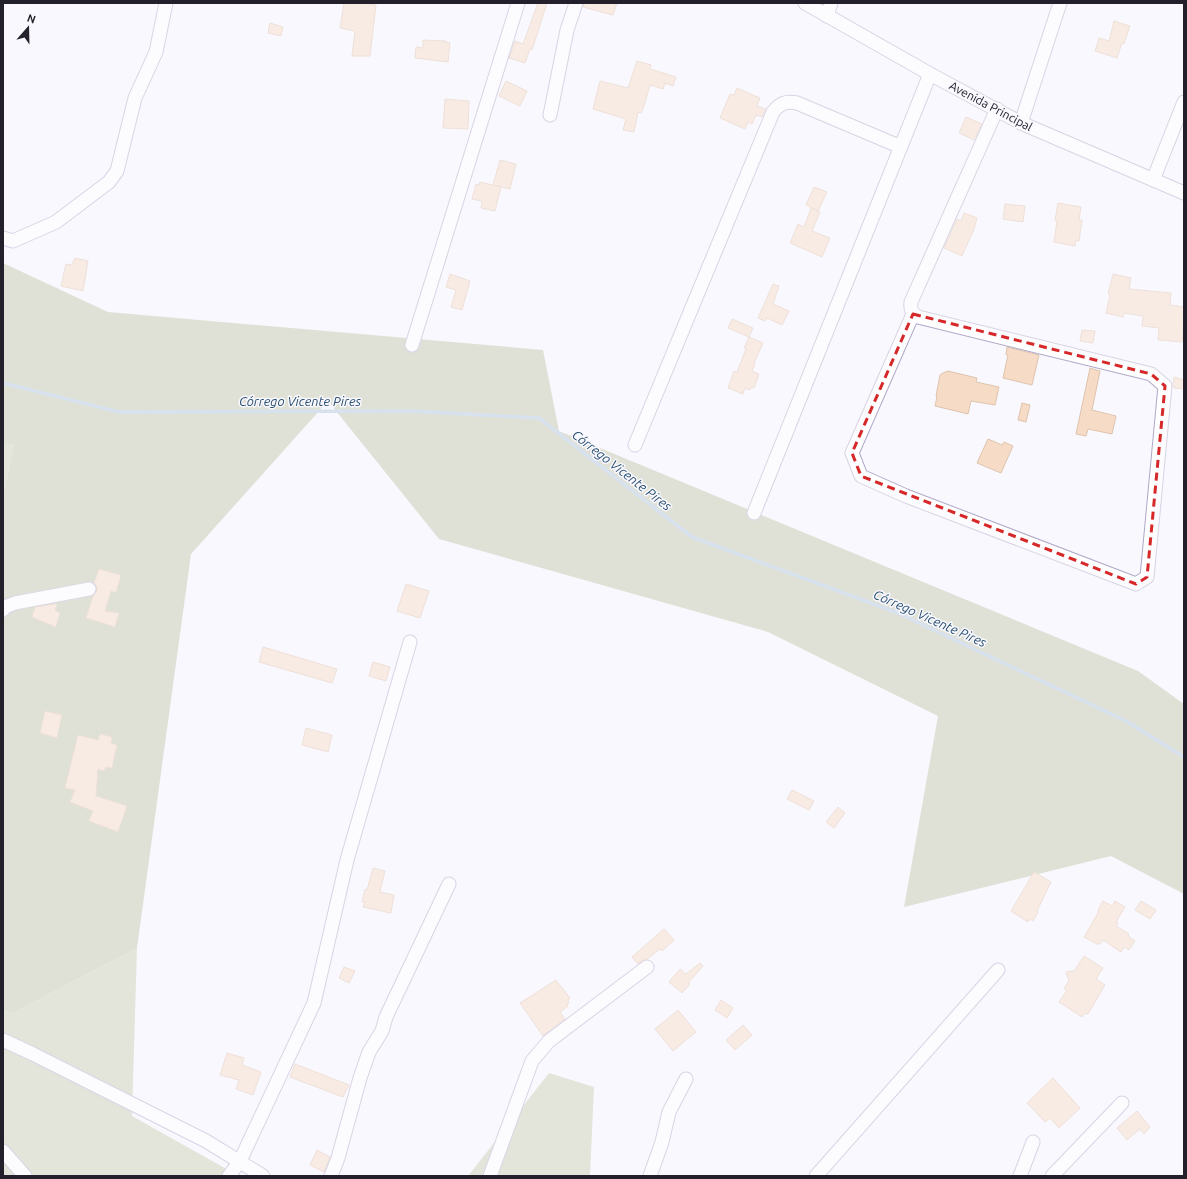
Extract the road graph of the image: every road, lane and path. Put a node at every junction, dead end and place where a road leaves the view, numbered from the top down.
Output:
1 (166, 3) edge
2 (518, 3) edge
3 (576, 3) edge
4 (805, 3) edge
5 (1060, 3) edge
6 (829, 9) edge
7 (930, 74) junction
8 (1184, 102) edge
9 (997, 110) junction
10 (550, 115) dead end
11 (1021, 123) junction
12 (901, 147) junction
13 (1153, 180) junction
14 (1184, 193) edge
15 (8, 239) edge
16 (913, 314) junction
17 (412, 345) dead end
18 (636, 445) dead end
19 (754, 513) dead end
20 (88, 590) dead end
21 (3, 610) edge
22 (410, 642) dead end
23 (449, 884) dead end
24 (647, 967) dead end
25 (998, 970) dead end
26 (3, 1040) edge
27 (686, 1079) dead end
28 (1122, 1103) dead end
29 (1033, 1142) dead end
30 (3, 1151) edge
31 (240, 1161) junction
32 (25, 1176) edge
33 (229, 1176) edge
34 (263, 1176) edge
35 (331, 1176) edge
36 (490, 1176) edge
37 (650, 1176) edge
38 (816, 1176) edge
39 (1020, 1176) edge
40 (1052, 1176) edge

1 - 15 street
2 - 17 street
3 - 10 street
4 - 6 street, Avenida Principal
5 - 11 street
6 - 7 street, Avenida Principal
7 - 9 street, Avenida Principal
7 - 12 street
8 - 13 street
9 - 11 street, Avenida Principal
9 - 16 street
11 - 13 street, Avenida Principal
12 - 18 street
12 - 19 street
13 - 14 street, Avenida Principal
16 - 16 street
20 - 21 street
22 - 31 street
23 - 35 street
24 - 36 street
25 - 38 street
26 - 31 street
27 - 37 street
28 - 40 street
29 - 39 street
30 - 32 street
31 - 33 street
31 - 34 street

